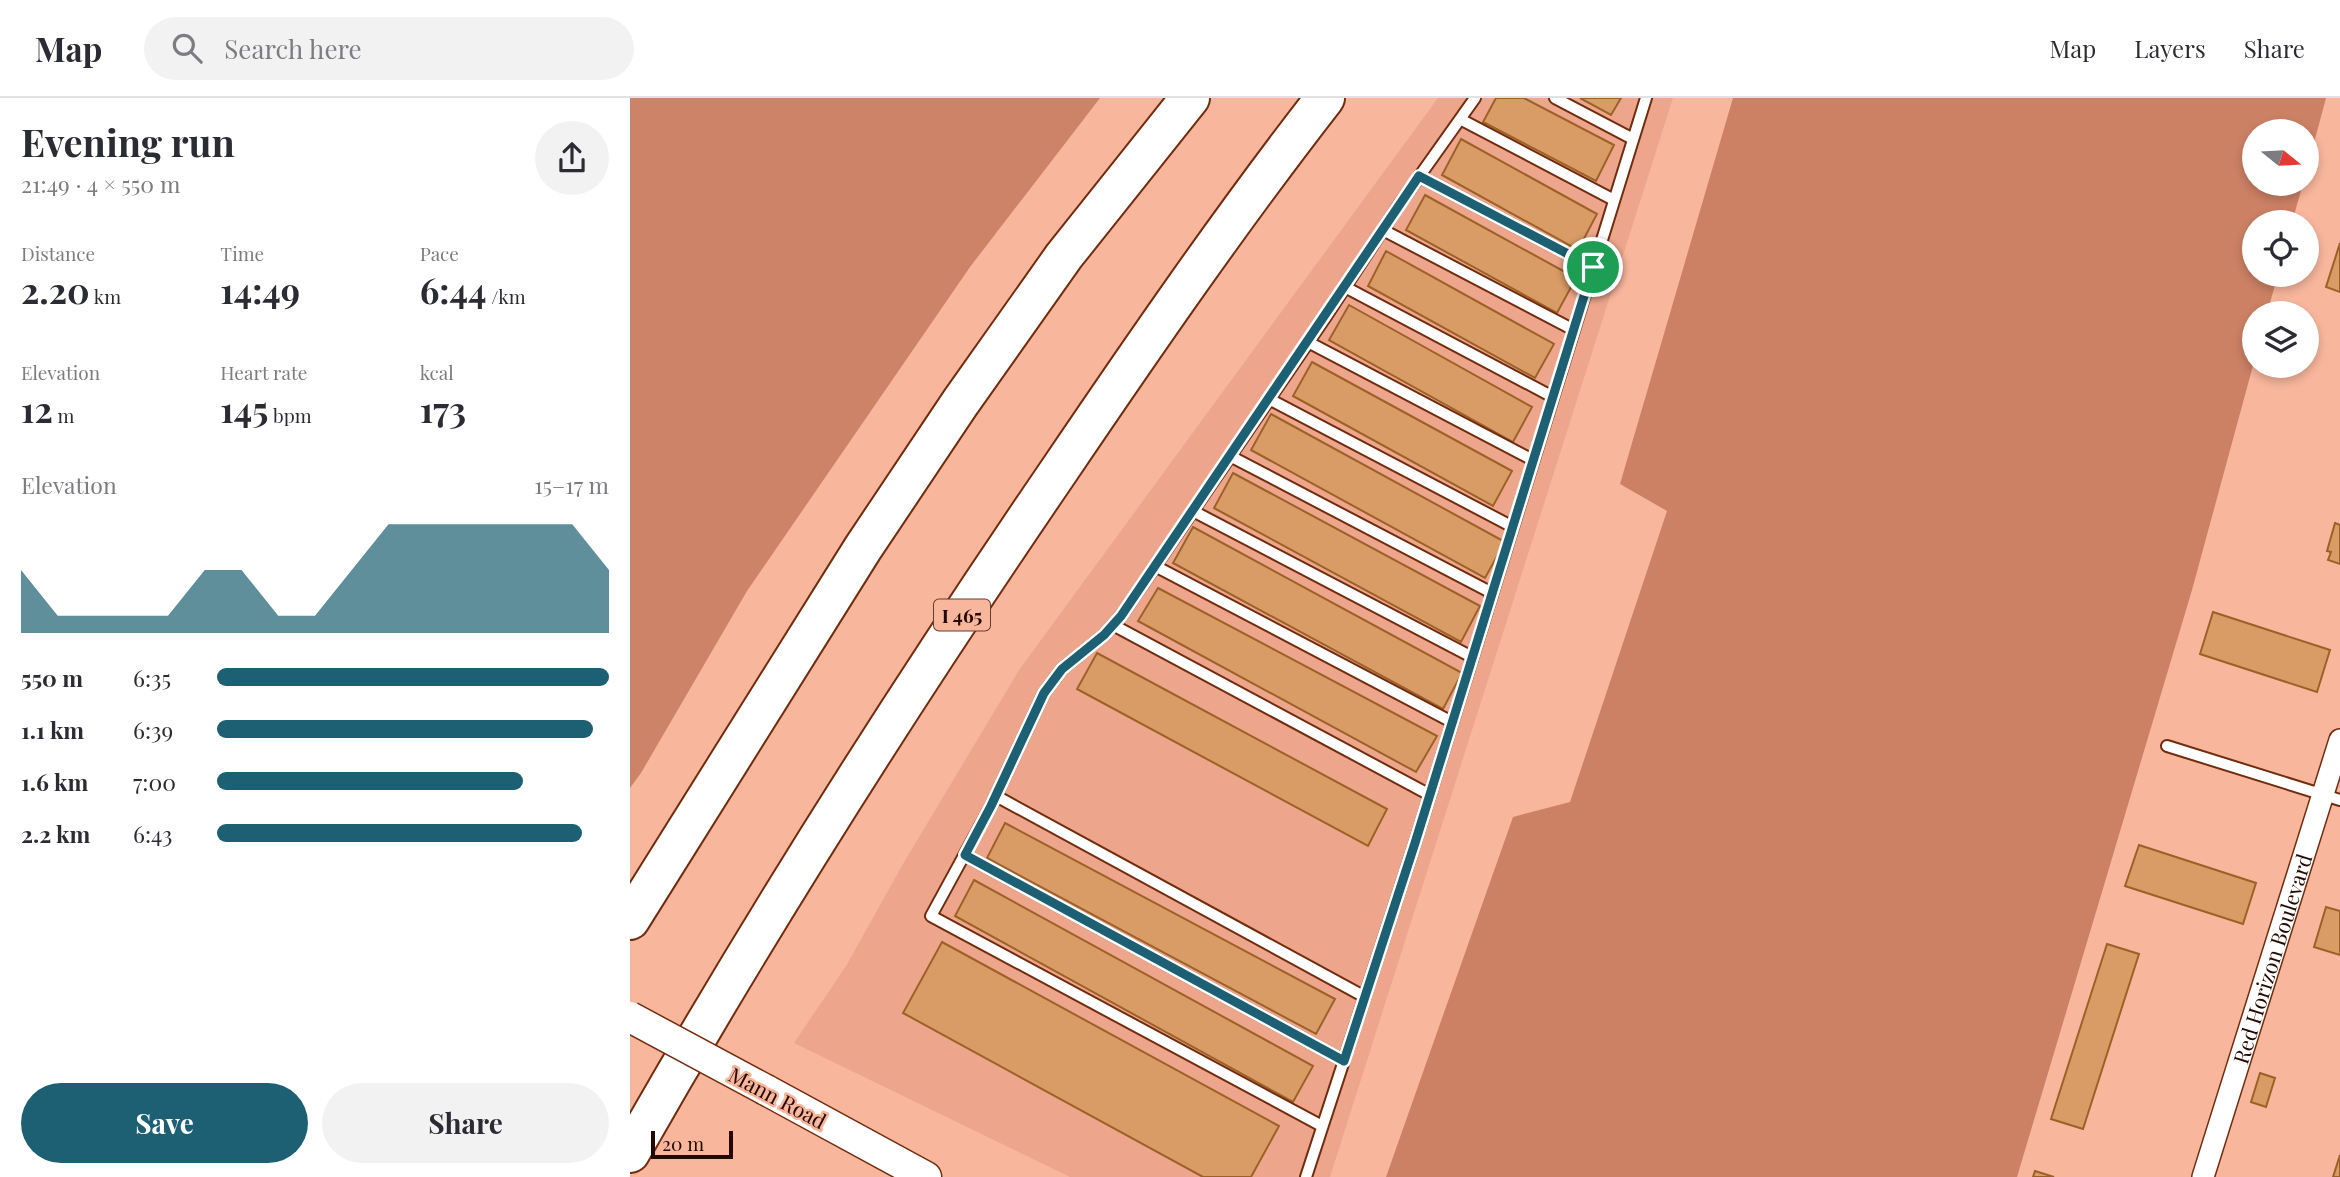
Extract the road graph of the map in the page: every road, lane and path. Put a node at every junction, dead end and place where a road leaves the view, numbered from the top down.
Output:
1 (1190, 98) edge
2 (1325, 98) edge
3 (1475, 98) edge
4 (1555, 98) edge
5 (1646, 98) edge
6 (1460, 119) junction
7 (1633, 139) junction
8 (1419, 176) junction
9 (1614, 200) junction
10 (1383, 230) junction
11 (1593, 267) junction
12 (1345, 287) junction
13 (1574, 330) junction
14 (1308, 342) junction
15 (1553, 397) junction
16 (1269, 399) junction
17 (1230, 456) junction
18 (1533, 460) junction
19 (1193, 511) junction
20 (1513, 527) junction
21 (1155, 566) junction
22 (1492, 593) junction
23 (1113, 625) junction
24 (1472, 657) junction
25 (1452, 722) junction
26 (2340, 740) edge
27 (2167, 747) dead end
28 (1430, 795) junction
29 (996, 796) junction
30 (2331, 797) edge
31 (965, 855) junction
32 (630, 920) edge
33 (1365, 996) junction
34 (630, 1017) edge
35 (1344, 1061) junction
36 (1322, 1126) junction
37 (630, 1153) edge
38 (926, 1177) edge
39 (1306, 1177) edge
40 (2203, 1177) edge

1 - 32 highway
2 - 37 highway, I 465
3 - 6 lane
4 - 7 lane
5 - 7 lane
6 - 8 lane
6 - 9 lane
7 - 9 lane
8 - 10 lane
8 - 11 lane
9 - 11 lane
10 - 12 lane
10 - 13 lane
11 - 13 lane
12 - 14 lane
12 - 15 lane
13 - 15 lane
14 - 16 lane
14 - 18 lane
15 - 18 lane
16 - 17 lane
16 - 20 lane
17 - 19 lane
17 - 22 lane
18 - 20 lane
19 - 21 lane
19 - 24 lane
20 - 22 lane
21 - 23 lane
21 - 25 lane
22 - 24 lane
23 - 28 lane
23 - 29 lane
24 - 25 lane
25 - 28 lane
26 - 30 street, Red Horizon Boulevard
27 - 30 lane
28 - 33 lane
29 - 31 lane
29 - 33 lane
30 - 40 street, Red Horizon Boulevard
31 - 35 lane
31 - 36 lane
33 - 35 lane
34 - 38 main road, Mann Road, bridge
35 - 36 lane
36 - 39 lane

